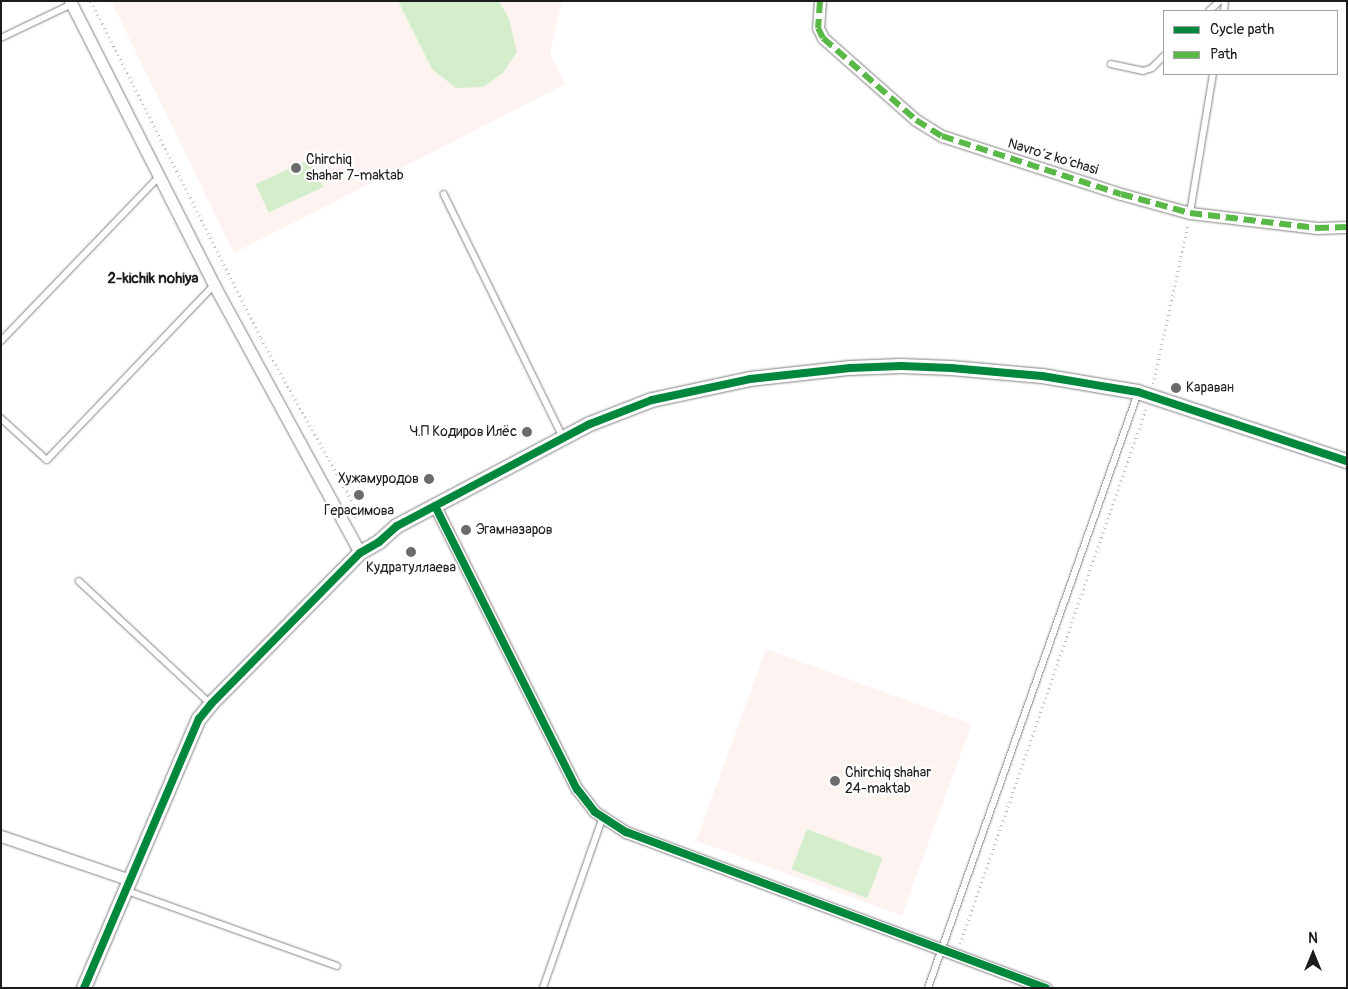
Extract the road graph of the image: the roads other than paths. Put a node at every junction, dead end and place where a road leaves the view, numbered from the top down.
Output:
1 (820, 1) edge
2 (1220, 1) edge
3 (71, 3) edge
4 (1210, 10) edge
5 (1, 38) edge
6 (1163, 57) edge
7 (1112, 64) dead end
8 (1213, 75) edge
9 (160, 176) junction
10 (444, 194) dead end
11 (1190, 213) junction
12 (1347, 227) edge
13 (214, 285) junction
14 (1, 341) edge
15 (1144, 394) junction
16 (1, 418) edge
17 (563, 438) junction
18 (1347, 462) edge
19 (435, 506) junction
20 (360, 553) junction
21 (79, 581) dead end
22 (211, 704) junction
23 (603, 817) junction
24 (1, 836) edge
25 (128, 885) junction
26 (941, 949) junction
27 (337, 966) dead end
28 (84, 988) edge
29 (542, 988) edge
30 (928, 988) edge
31 (1046, 988) edge

1 - 11 street, Navro‘z ko‘chasi
2 - 4 lane
3 - 5 lane
3 - 9 street
6 - 7 lane
8 - 11 lane
9 - 13 street
9 - 14 lane
10 - 17 lane
11 - 12 street, Navro‘z ko‘chasi
13 - 16 lane
13 - 20 street
15 - 17 street
15 - 18 street
15 - 26 lane
17 - 19 street
19 - 20 street
19 - 23 street
20 - 22 street
21 - 22 lane
22 - 25 street
23 - 26 street
23 - 29 lane
24 - 25 street
25 - 27 lane
25 - 28 street
26 - 30 lane
26 - 31 street

